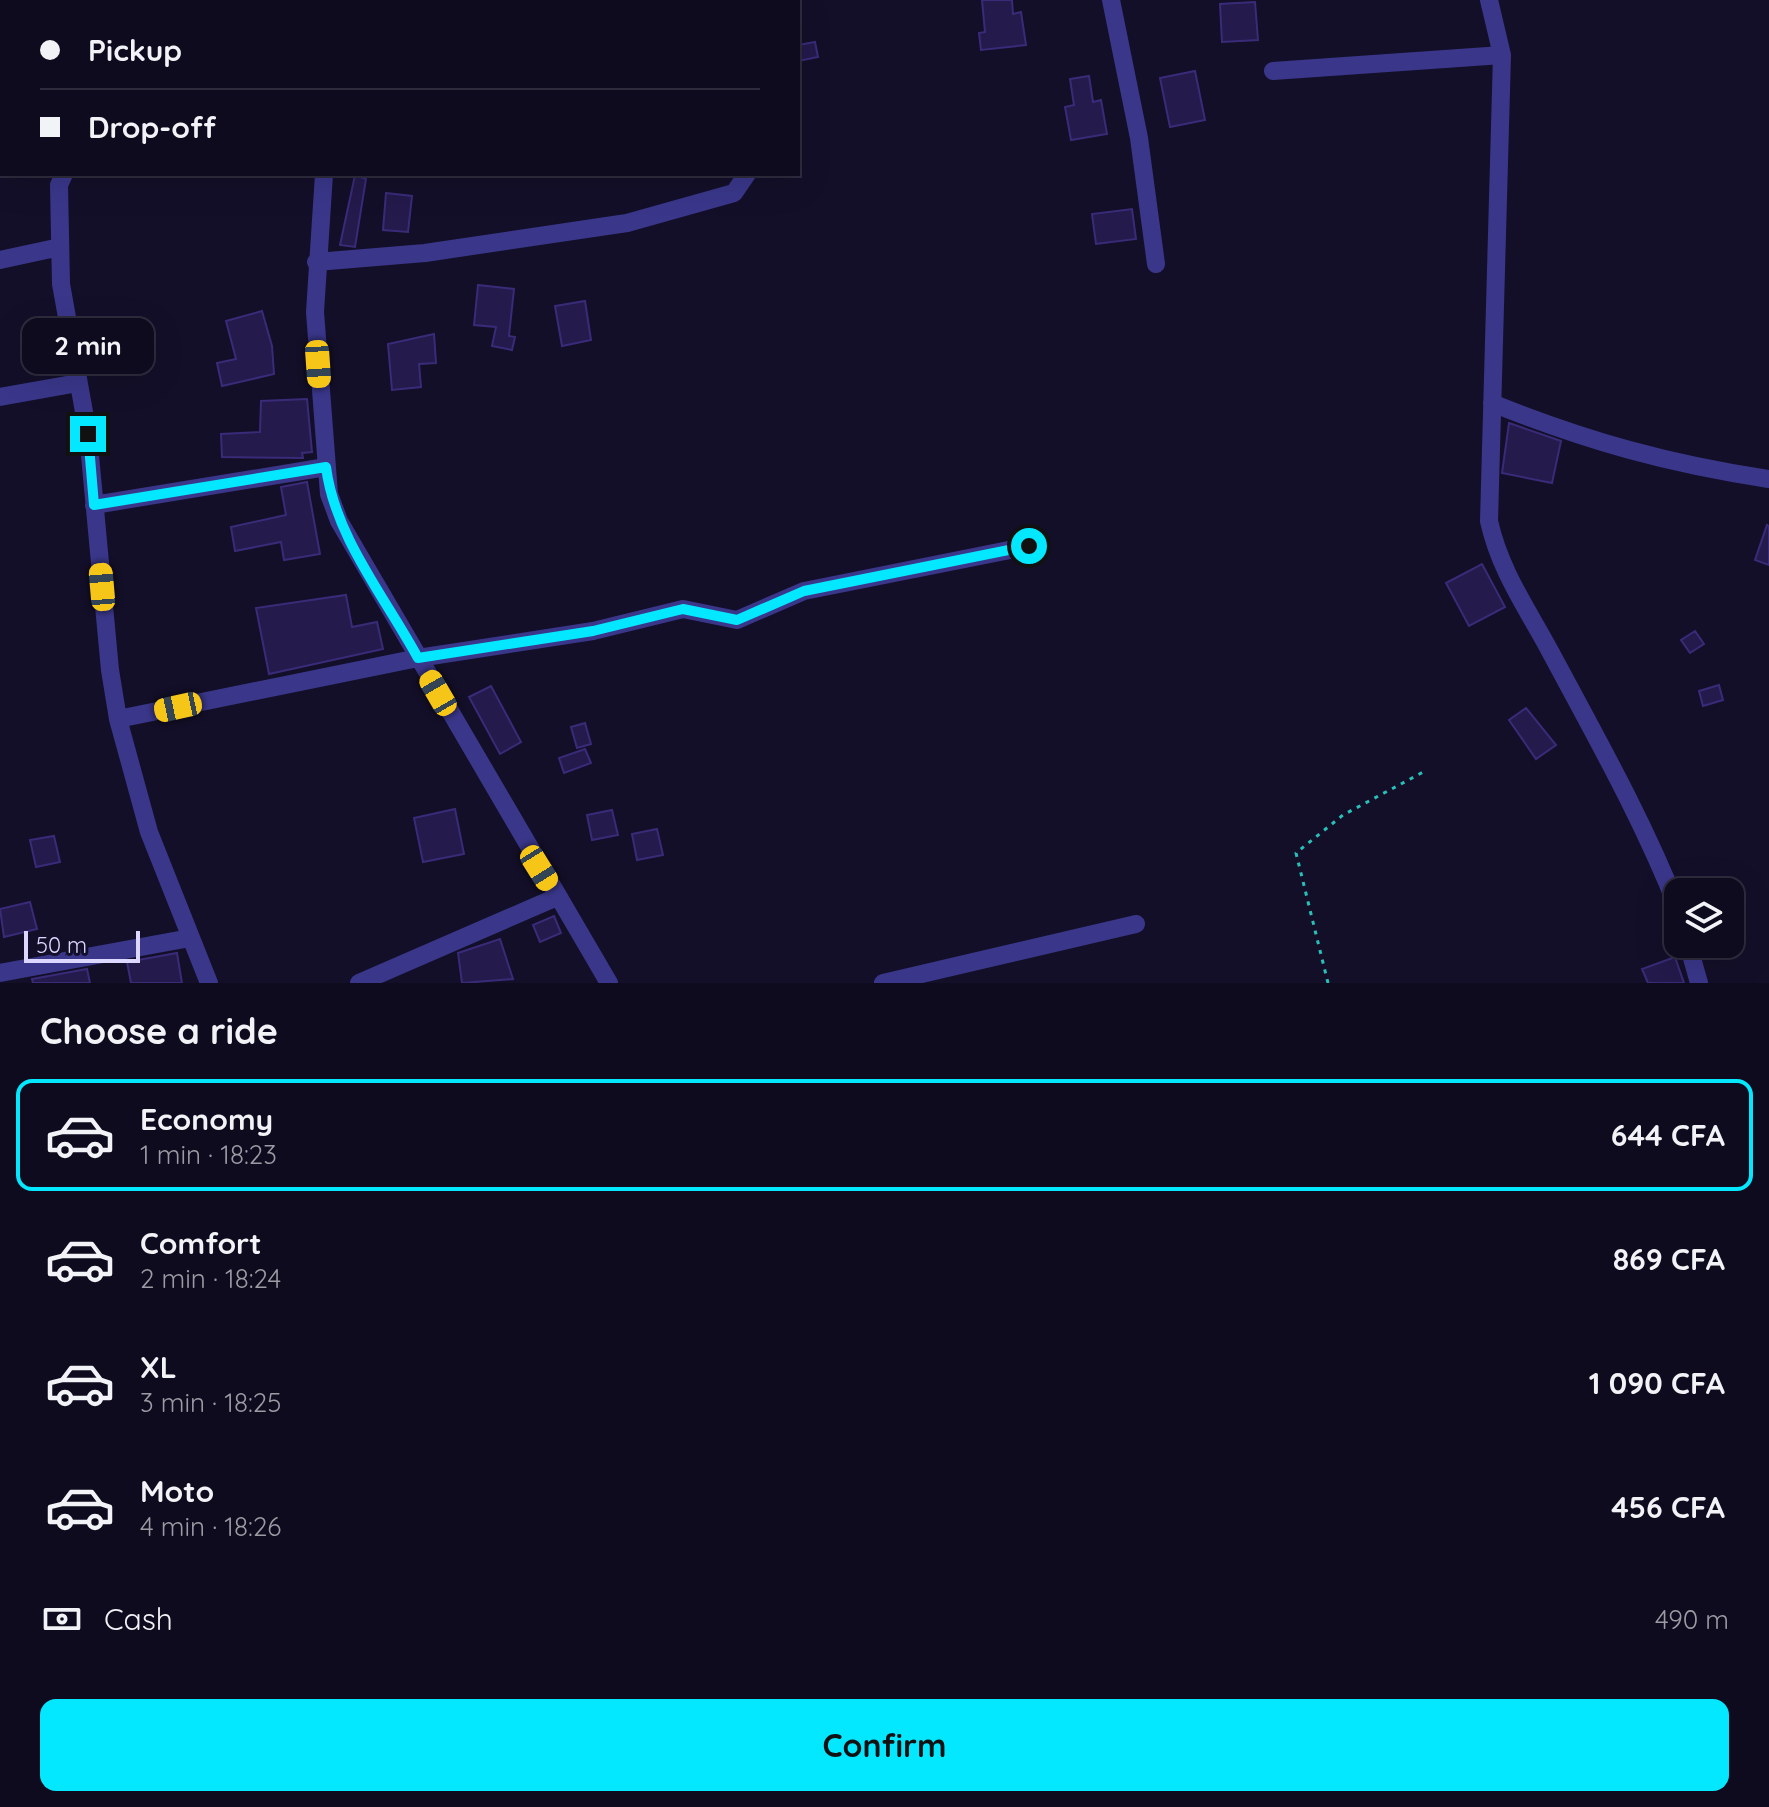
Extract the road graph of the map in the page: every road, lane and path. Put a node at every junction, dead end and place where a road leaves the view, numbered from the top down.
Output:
1 (1111, 0) edge
2 (1489, 0) edge
3 (1502, 55) junction
4 (1273, 71) dead end
5 (63, 176) edge
6 (324, 176) edge
7 (746, 176) edge
8 (60, 247) junction
9 (0, 260) edge
10 (316, 262) junction
11 (1156, 264) dead end
12 (78, 383) junction
13 (0, 397) edge
14 (1492, 403) junction
15 (326, 467) junction
16 (1769, 479) edge
17 (94, 505) junction
18 (1029, 546) dead end
19 (418, 658) junction
20 (118, 719) junction
21 (1427, 770) dead end
22 (1665, 878) edge
23 (557, 897) junction
24 (1136, 924) dead end
25 (190, 938) junction
26 (1692, 958) edge
27 (0, 973) edge
28 (209, 983) edge
29 (359, 983) edge
30 (609, 983) edge
31 (883, 983) edge
32 (1328, 983) edge
33 (1699, 983) edge

1 - 11 street
2 - 3 street
3 - 4 street
3 - 14 street
5 - 8 street
6 - 10 street
7 - 10 street
8 - 9 street
8 - 12 street
10 - 15 street
12 - 13 street
12 - 17 street
14 - 16 street
14 - 22 street
15 - 17 street
15 - 19 street
17 - 20 street
18 - 19 street
19 - 20 street
19 - 23 street
20 - 25 street
21 - 32 path
23 - 29 street
23 - 30 street
24 - 31 street
25 - 27 street
25 - 28 street
26 - 33 street

